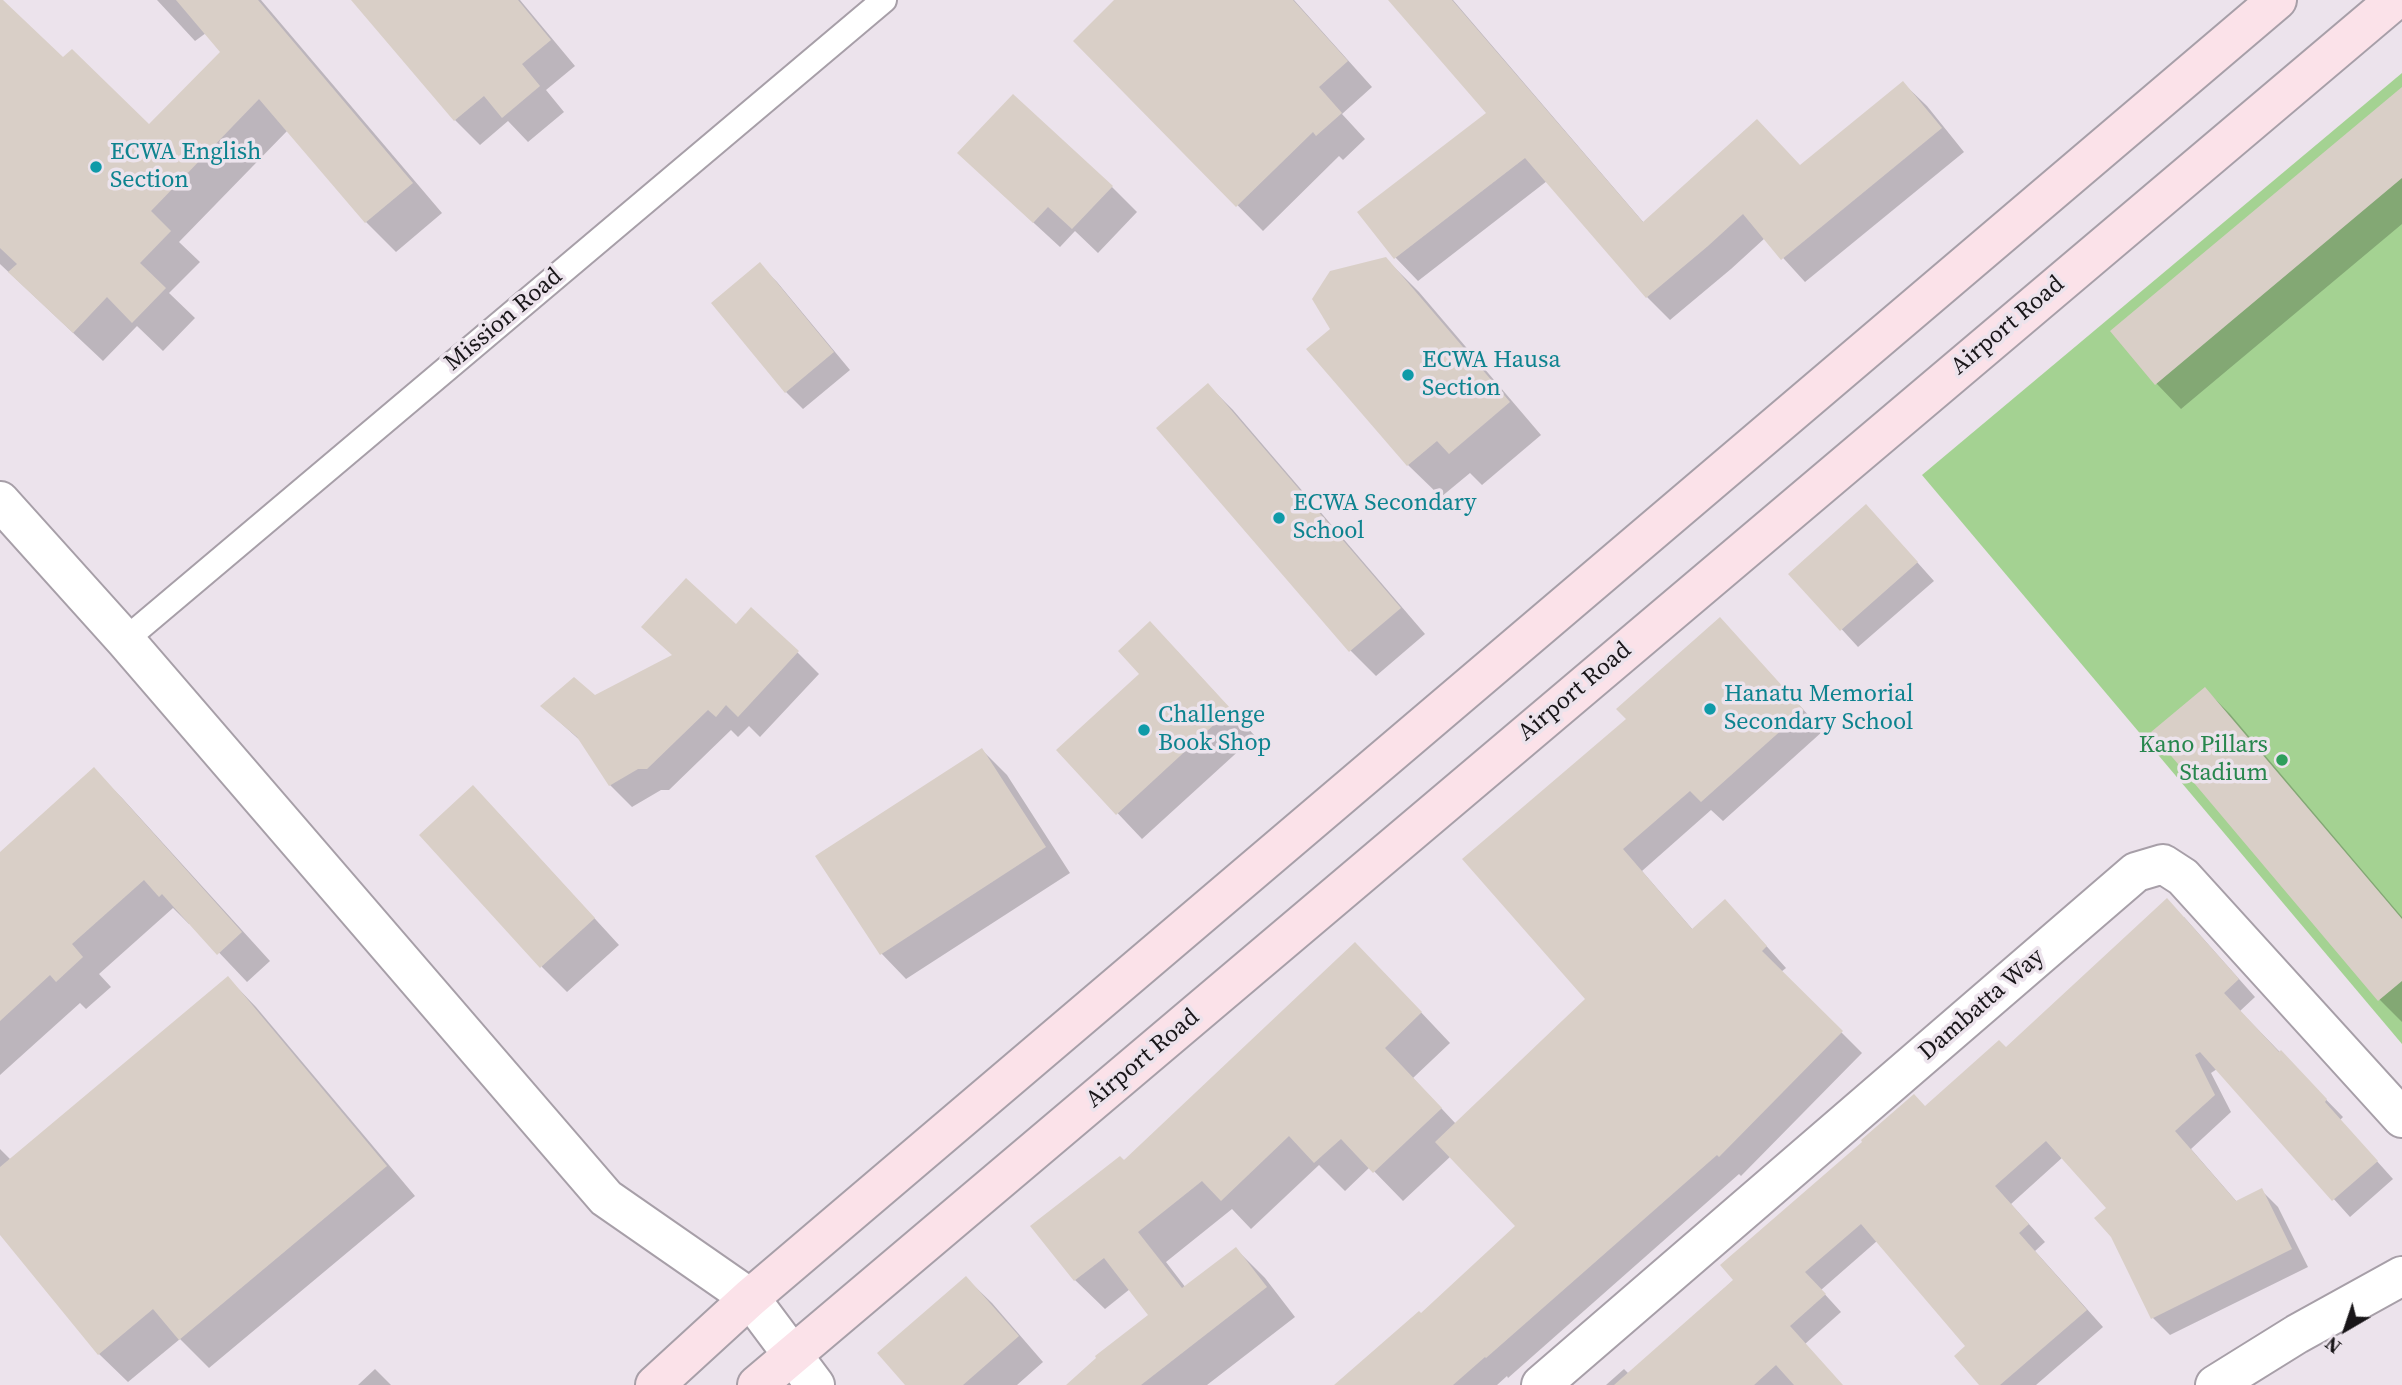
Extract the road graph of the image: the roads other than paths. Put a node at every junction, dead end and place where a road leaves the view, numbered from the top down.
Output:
1 (884, 0) edge
2 (2277, 0) edge
3 (2395, 0) edge
4 (0, 501) edge
5 (125, 640) junction
6 (2402, 1118) edge
7 (2402, 1276) edge
8 (750, 1298) junction
9 (803, 1371) edge
10 (654, 1385) edge
11 (757, 1385) edge
12 (1541, 1385) edge
13 (2215, 1385) edge

1 - 5 lane, Mission Road
2 - 8 main road
3 - 9 main road, Airport Road
4 - 5 street
5 - 8 street
6 - 12 street, Dambatta Way
7 - 13 street
8 - 9 street
8 - 10 main road
9 - 11 main road, Airport Road

